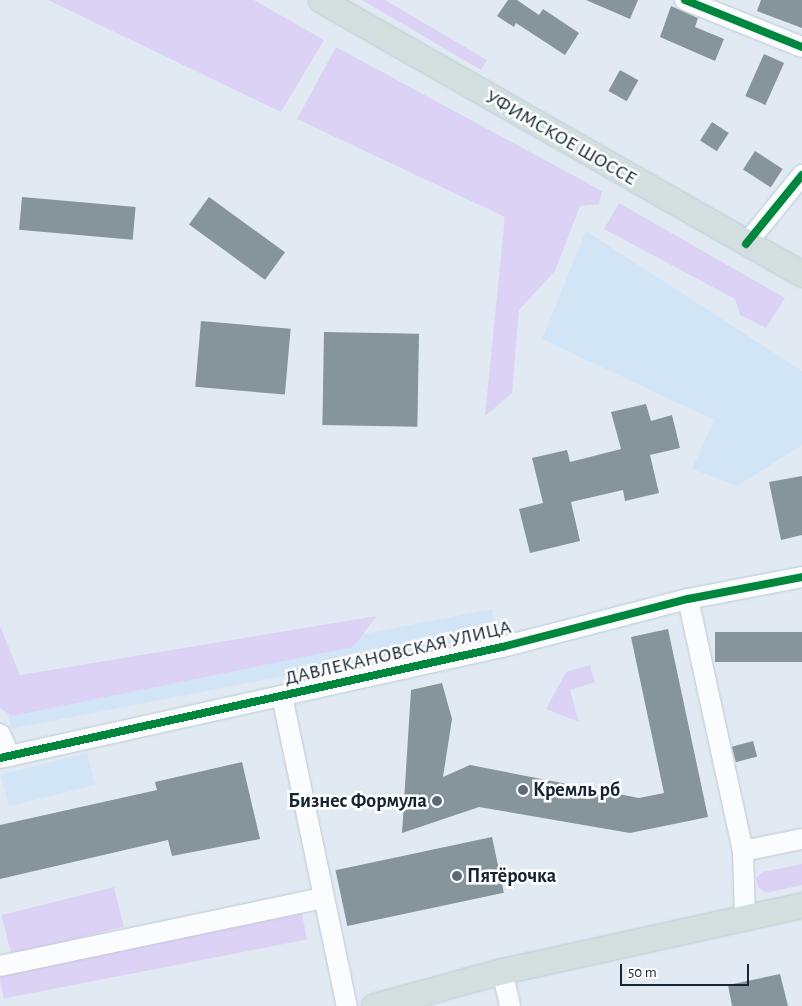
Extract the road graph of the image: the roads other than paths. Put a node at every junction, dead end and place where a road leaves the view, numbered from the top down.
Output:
1 (321, 0) edge
2 (685, 0) edge
3 (802, 47) edge
4 (802, 175) edge
5 (746, 244) junction
6 (802, 274) edge
7 (802, 577) edge
8 (688, 599) junction
9 (282, 696) junction
10 (0, 734) edge
11 (5, 757) edge
12 (802, 839) edge
13 (744, 852) junction
14 (323, 898) junction
15 (802, 905) edge
16 (745, 918) junction
17 (0, 966) edge
18 (502, 971) junction
19 (399, 1004) edge
20 (347, 1006) edge
21 (374, 1006) edge
22 (510, 1006) edge

1 - 5 main road, УФИМСКОЕ ШОССЕ
2 - 3 street
4 - 5 street
5 - 6 main road, УФИМСКОЕ ШОССЕ
7 - 8 street, ДАВЛЕКАНОВСКАЯ УЛИЦА
8 - 9 street, ДАВЛЕКАНОВСКАЯ УЛИЦА
8 - 13 street
9 - 11 street, ДАВЛЕКАНОВСКАЯ УЛИЦА
9 - 14 street
10 - 11 street
12 - 13 street
13 - 16 street
14 - 17 street
14 - 20 street
15 - 16 main road
16 - 18 main road
18 - 19 main road
18 - 22 street
19 - 21 main road

